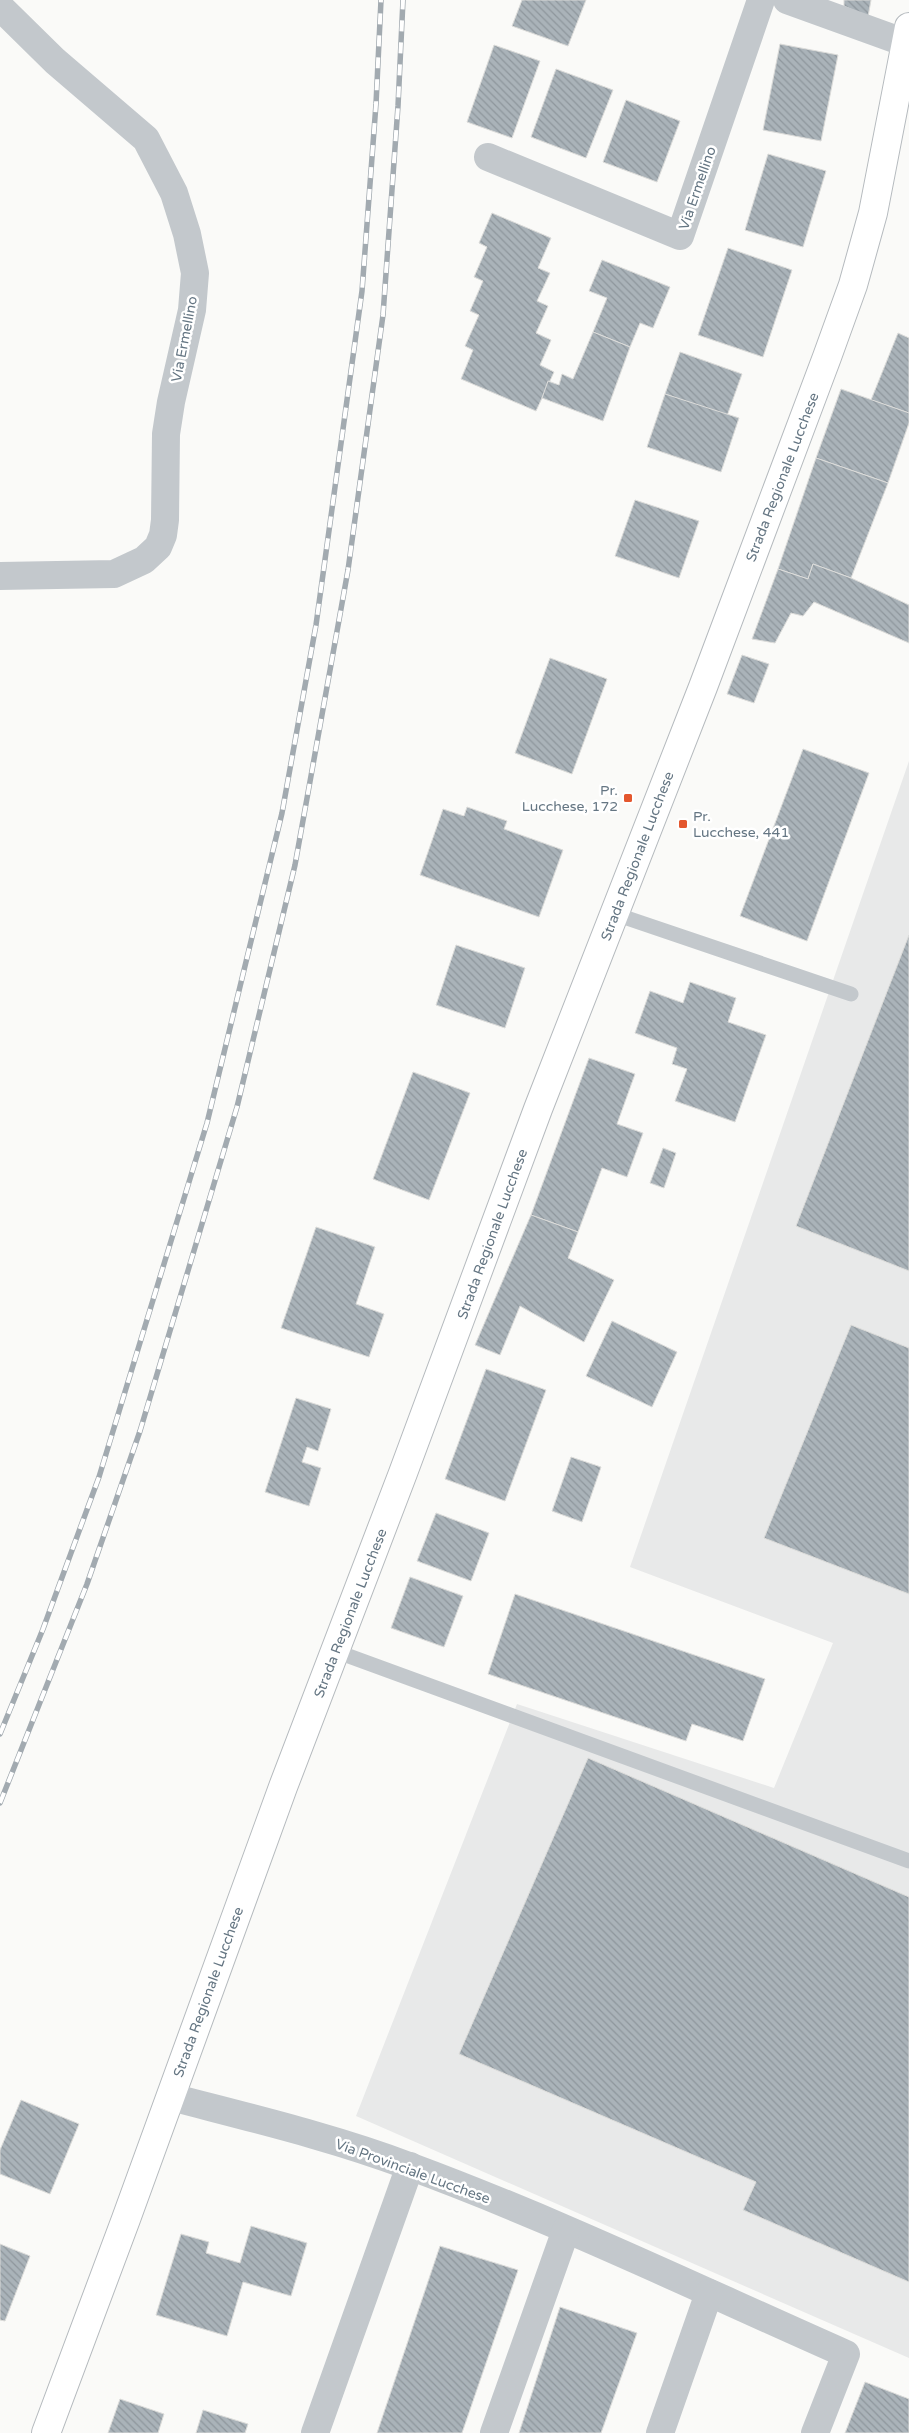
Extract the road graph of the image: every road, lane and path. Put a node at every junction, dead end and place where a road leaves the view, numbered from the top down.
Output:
1 (761, 0) edge
2 (787, 0) edge
3 (0, 7) edge
4 (908, 35) edge
5 (488, 157) dead end
6 (0, 576) edge
7 (615, 914) junction
8 (851, 994) dead end
9 (335, 1651) junction
10 (909, 1861) edge
11 (171, 2097) junction
12 (410, 2166) junction
13 (566, 2230) junction
14 (709, 2293) junction
15 (46, 2433) edge
16 (315, 2433) edge
17 (494, 2433) edge
18 (660, 2433) edge
19 (815, 2433) edge

1 - 5 street, Via Ermellino
2 - 4 street
3 - 6 street, Via Ermellino
4 - 7 main road, Strada Regionale Lucchese
7 - 8 lane
7 - 9 main road, Strada Regionale Lucchese
9 - 10 lane
9 - 11 main road, Strada Regionale Lucchese
11 - 12 street, Via Provinciale Lucchese
11 - 15 main road, Strada Regionale Lucchese
12 - 13 street, Via Provinciale Lucchese
12 - 16 street
13 - 14 street, Via Provinciale Lucchese
13 - 17 street
14 - 18 street
14 - 19 street, Via Provinciale Lucchese

